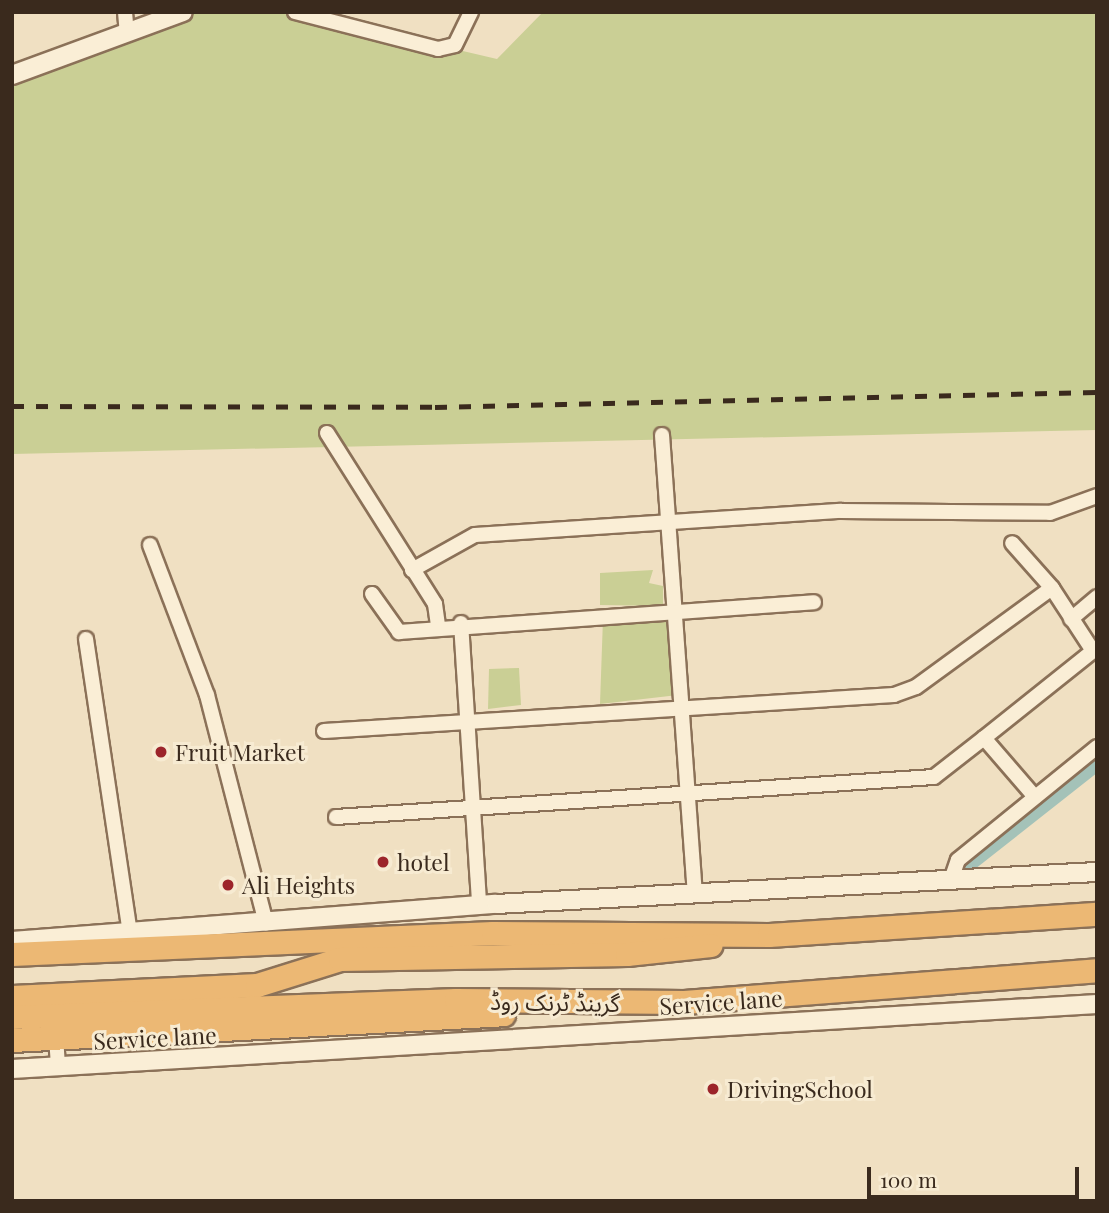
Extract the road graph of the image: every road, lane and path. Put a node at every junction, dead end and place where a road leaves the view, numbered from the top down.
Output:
1 (125, 12) edge
2 (183, 12) edge
3 (295, 12) edge
4 (471, 12) edge
5 (127, 33) junction
6 (12, 75) edge
7 (327, 433) dead end
8 (662, 435) dead end
9 (1097, 496) edge
10 (668, 523) junction
11 (1012, 543) dead end
12 (150, 545) dead end
13 (412, 570) junction
14 (1052, 588) junction
15 (372, 594) dead end
16 (1097, 597) edge
17 (814, 602) dead end
18 (674, 615) junction
19 (1071, 619) junction
20 (461, 623) junction
21 (438, 625) junction
22 (86, 639) dead end
23 (678, 708) junction
24 (469, 720) junction
25 (324, 731) dead end
26 (984, 738) junction
27 (1097, 747) edge
28 (689, 791) junction
29 (1035, 797) junction
30 (476, 806) junction
31 (336, 817) dead end
32 (1097, 872) edge
33 (951, 880) junction
34 (695, 892) junction
35 (479, 905) junction
36 (432, 909) junction
37 (1097, 914) edge
38 (266, 923) junction
39 (130, 933) junction
40 (769, 935) junction
41 (431, 936) junction
42 (12, 941) edge
43 (12, 954) edge
44 (1097, 970) edge
45 (12, 997) edge
46 (684, 1002) junction
47 (1097, 1004) edge
48 (600, 1005) junction
49 (12, 1017) edge
50 (685, 1028) junction
51 (205, 1029) junction
52 (56, 1037) junction
53 (12, 1040) edge
54 (206, 1059) junction
55 (58, 1067) junction
56 (12, 1069) edge

1 - 5 street
2 - 5 street
3 - 4 street
5 - 6 street
7 - 13 street
8 - 10 street
9 - 10 street
10 - 13 street
10 - 18 street
11 - 14 street
12 - 38 street
13 - 21 street
14 - 19 street
14 - 23 street
15 - 21 street
16 - 19 street
17 - 18 street
18 - 20 street
18 - 23 street
19 - 26 street
20 - 21 street
20 - 24 street
22 - 39 street
23 - 24 street
23 - 28 street
24 - 25 street
24 - 30 street
26 - 28 street
26 - 29 street
27 - 29 street
28 - 30 street
28 - 34 street
29 - 33 street
30 - 31 street
30 - 35 street
32 - 33 street
33 - 34 street
34 - 35 street
35 - 36 street
36 - 38 street
36 - 41 street
37 - 40 highway
38 - 39 street
39 - 42 street
40 - 41 highway
40 - 45 highway
41 - 43 highway
44 - 46 highway, گرینڈ ٹرنک روڈ
46 - 48 highway, گرینڈ ٹرنک روڈ
46 - 50 street
47 - 50 street, Service lane
48 - 49 highway, گرینڈ ٹرنک روڈ
48 - 51 highway
50 - 54 street, Service lane
51 - 52 highway
51 - 54 street
52 - 53 highway
52 - 55 street
54 - 55 street, Service lane
55 - 56 street, Service lane

